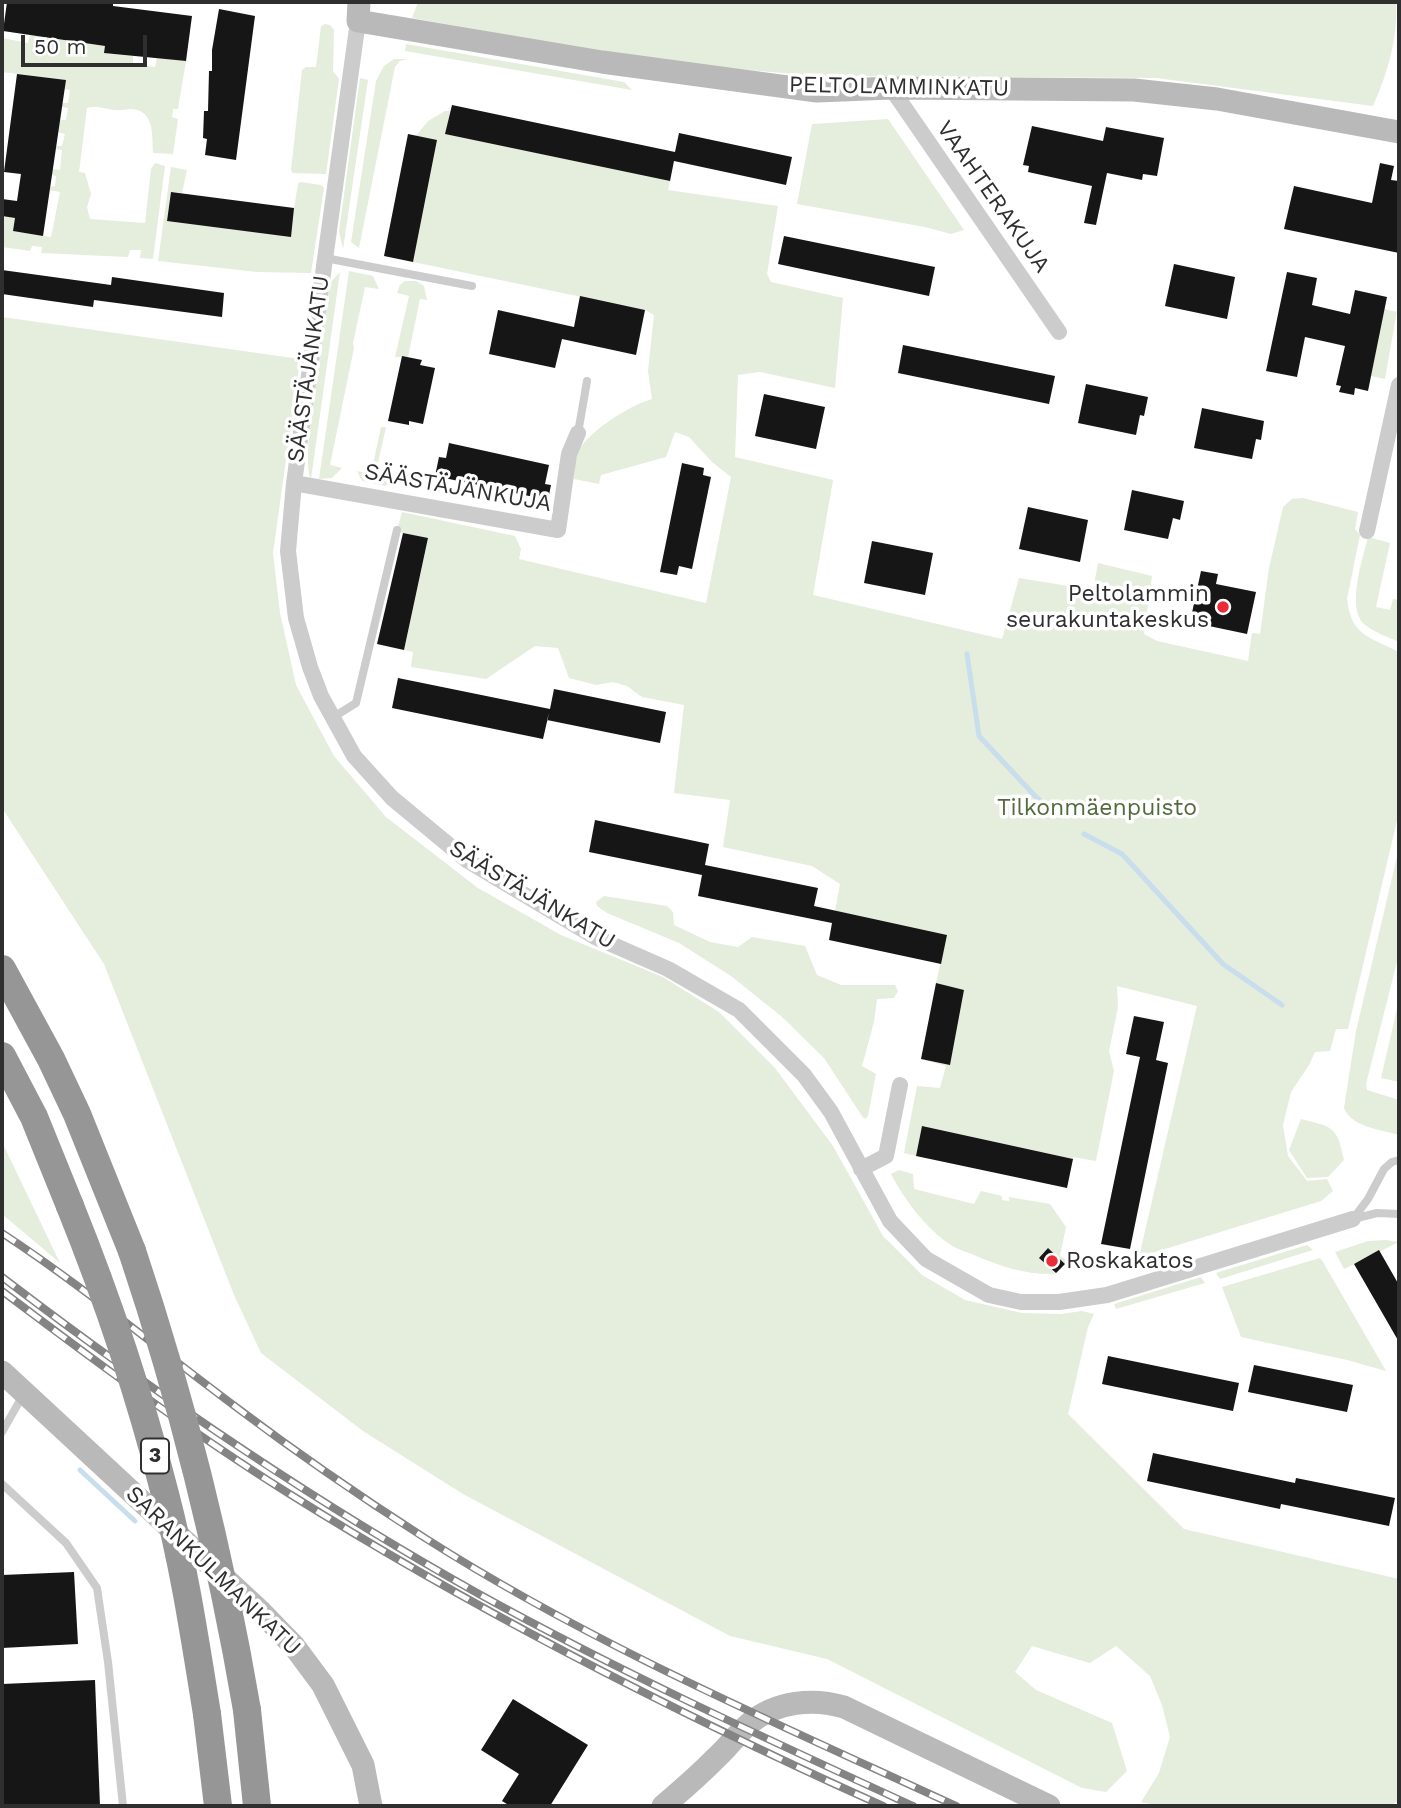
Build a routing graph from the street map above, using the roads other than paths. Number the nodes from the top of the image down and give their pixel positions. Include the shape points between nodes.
1 (359, 11) edge
2 (891, 88) junction
3 (1399, 132) edge
4 (325, 258) junction
5 (472, 286) dead end
6 (1059, 332) dead end
7 (587, 381) dead end
8 (1399, 385) edge
9 (578, 433) joint
10 (294, 484) junction
11 (397, 530) dead end
12 (1367, 531) dead end
13 (356, 703) junction
14 (366, 706) dead end
15 (332, 718) junction
16 (2, 954) edge
17 (2, 969) edge
18 (28, 1017) junction
19 (2, 1056) edge
20 (900, 1085) dead end
21 (1399, 1160) edge
22 (860, 1169) junction
23 (1399, 1214) edge
24 (1353, 1219) junction
25 (11, 1383) edge
26 (2, 1432) edge
27 (2, 1484) edge
28 (123, 1806) edge
29 (218, 1806) edge
30 (257, 1806) edge
31 (371, 1806) edge
32 (663, 1806) edge
33 (1048, 1806) edge

1 - 2 street, PELTOLAMMINKATU via 602,62 817,91
1 - 4 street, SÄÄSTÄJÄNKATU
2 - 3 street, PELTOLAMMINKATU via 1165,92
2 - 6 street, VAAHTERAKUJA
4 - 5 lane
4 - 10 street, SÄÄSTÄJÄNKATU
7 - 9 lane
8 - 12 street
9 - 10 street, SÄÄSTÄJÄNKUJA via 569,454 558,530
10 - 15 street, SÄÄSTÄJÄNKATU via 288,551 292,599 310,667
11 - 13 lane
13 - 14 lane
13 - 15 lane
15 - 22 street, SÄÄSTÄJÄNKATU via 354,756 378,784 468,861 595,937 668,968 738,1010 804,1075 831,1112
16 - 18 highway, 3
17 - 18 highway
18 - 30 highway, 3, bridge via 77,1114 158,1328 194,1455 230,1611
19 - 29 highway, 3, bridge via 34,1118 103,1287 166,1496 207,1714
20 - 22 street via 886,1156
21 - 24 lane via 1384,1169
22 - 24 street, SÄÄSTÄJÄNKATU via 890,1220 926,1259 989,1295 1021,1302 1107,1295
23 - 24 lane
25 - 26 lane
25 - 31 street, SARANKULMANKATU via 293,1646 323,1685 363,1765
27 - 28 lane via 66,1543 97,1588
32 - 33 street via 750,1723 766,1712 812,1702 844,1707

